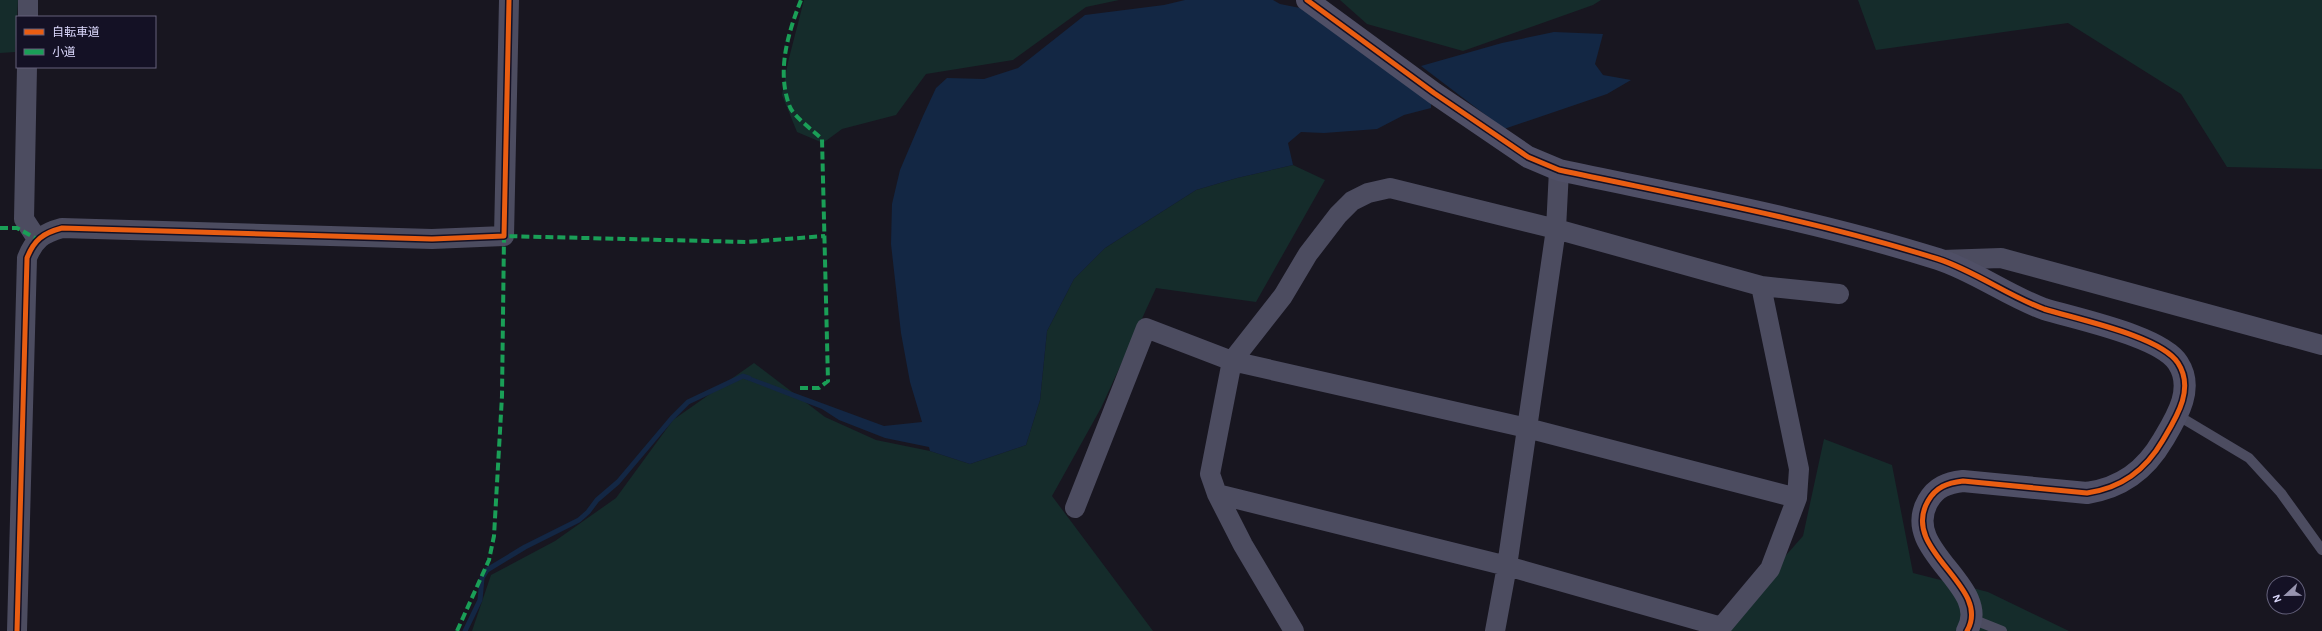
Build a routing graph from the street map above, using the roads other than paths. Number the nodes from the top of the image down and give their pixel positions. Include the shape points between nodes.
1 (28, 0) edge
2 (510, 0) edge
3 (1307, 0) edge
4 (28, 16) edge
5 (27, 68) edge
6 (1559, 170) junction
7 (1556, 229) junction
8 (37, 239) junction
9 (1940, 260) junction
10 (1761, 286) junction
11 (1839, 294) dead end
12 (2322, 346) edge
13 (1232, 361) junction
14 (2177, 415) junction
15 (1527, 428) junction
16 (1217, 494) junction
17 (1797, 498) junction
18 (1075, 508) dead end
19 (2322, 550) edge
20 (1507, 566) junction
21 (1970, 625) edge
22 (1720, 629) edge
23 (17, 631) edge
24 (1294, 631) edge
25 (1495, 631) edge
26 (2002, 631) edge

1 - 4 street
2 - 8 street via 504,236 432,239 62,228
3 - 6 street via 1434,93 1528,157
5 - 8 street via 24,219
6 - 7 street
6 - 9 street via 1815,225
7 - 10 street
7 - 13 street via 1390,188 1368,193 1352,201 1338,215 1308,254 1282,296
7 - 15 street
8 - 23 street via 26,258
9 - 12 street via 2001,258
9 - 14 street via 2042,308 2140,338 2168,352 2178,362 2184,386 2184,398
10 - 11 street
10 - 17 street via 1799,469
13 - 15 street
13 - 16 street via 1210,474
13 - 18 street via 1146,328
14 - 19 lane via 2250,458 2281,493
14 - 21 street via 2159,447 2144,466 2131,478 2103,491 2073,493 1963,481 1951,482 1932,494 1925,505 1923,530 1938,558 1966,594
15 - 17 street
15 - 20 street
16 - 20 street
16 - 24 street via 1243,545
17 - 22 street via 1770,568
20 - 22 street
20 - 25 street
21 - 26 lane

